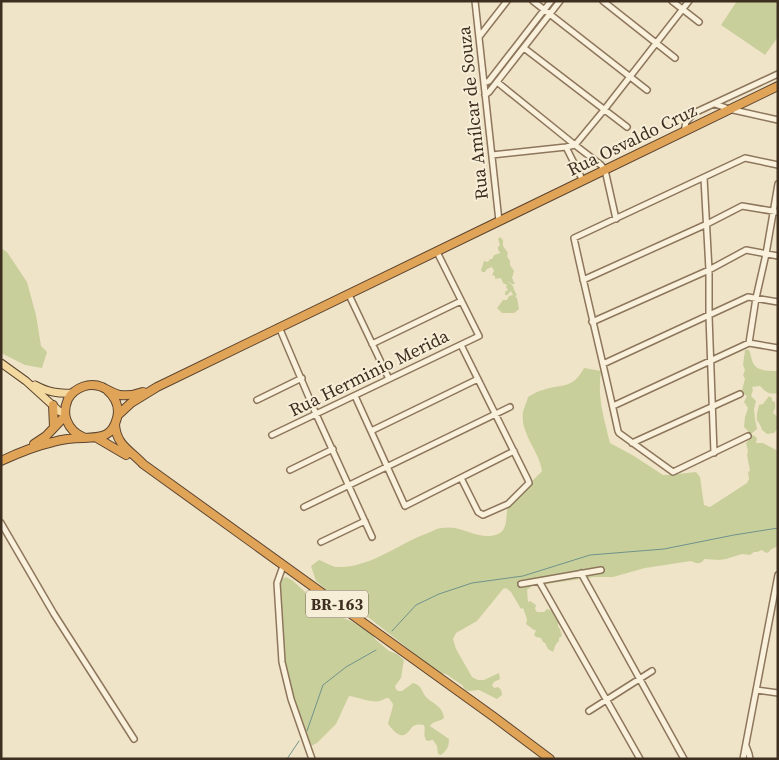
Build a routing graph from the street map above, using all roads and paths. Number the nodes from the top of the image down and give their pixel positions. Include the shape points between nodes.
1 (475, 1) edge
2 (508, 1) edge
3 (533, 1) edge
4 (551, 1) edge
5 (560, 1) edge
6 (603, 1) edge
7 (672, 1) edge
8 (689, 1) edge
9 (683, 9) junction
10 (544, 10) junction
11 (550, 14) junction
12 (699, 22) dead end
13 (479, 37) junction
14 (656, 43) junction
15 (524, 48) junction
16 (675, 58) dead end
17 (778, 74) edge
18 (630, 76) junction
19 (497, 82) junction
20 (484, 83) junction
21 (778, 86) edge
22 (647, 90) dead end
23 (485, 95) junction
24 (715, 104) junction
25 (729, 109) junction
26 (604, 110) junction
27 (778, 120) edge
28 (627, 127) dead end
29 (684, 132) junction
30 (575, 145) junction
31 (566, 147) junction
32 (492, 155) junction
33 (778, 165) edge
34 (605, 170) junction
35 (704, 178) junction
36 (583, 181) junction
37 (778, 184) edge
38 (775, 211) edge
39 (616, 219) junction
40 (499, 221) junction
41 (707, 224) junction
42 (437, 252) junction
43 (766, 254) junction
44 (778, 256) edge
45 (709, 270) junction
46 (583, 280) junction
47 (349, 294) junction
48 (756, 298) junction
49 (461, 300) junction
50 (778, 302) edge
51 (709, 316) junction
52 (592, 322) junction
53 (279, 327) junction
54 (749, 343) junction
55 (372, 344) junction
56 (461, 345) junction
57 (778, 348) edge
58 (710, 362) junction
59 (1, 363) edge
60 (603, 364) junction
61 (302, 378) junction
62 (478, 379) junction
63 (389, 380) junction
64 (26, 381) junction
65 (157, 387) junction
66 (107, 390) junction
67 (72, 393) junction
68 (740, 394) dead end
69 (355, 396) junction
70 (257, 400) dead end
71 (53, 405) junction
72 (612, 406) junction
73 (712, 406) junction
74 (510, 407) dead end
75 (316, 414) junction
76 (496, 414) junction
77 (65, 415) junction
78 (118, 415) junction
79 (115, 424) junction
80 (54, 427) junction
81 (371, 431) junction
82 (272, 435) dead end
83 (748, 436) dead end
84 (85, 438) junction
85 (96, 438) junction
86 (632, 443) junction
87 (29, 448) junction
88 (332, 449) junction
89 (514, 451) junction
90 (714, 453) junction
91 (1, 461) edge
92 (143, 464) junction
93 (387, 467) junction
94 (290, 470) dead end
95 (461, 478) junction
96 (349, 485) junction
97 (304, 507) dead end
98 (365, 521) junction
99 (1, 523) edge
100 (372, 537) dead end
101 (321, 542) dead end
102 (283, 566) junction
103 (601, 570) dead end
104 (580, 574) junction
105 (778, 575) edge
106 (539, 581) junction
107 (521, 584) dead end
108 (652, 671) dead end
109 (640, 679) junction
110 (756, 690) junction
111 (778, 693) edge
112 (607, 700) junction
113 (589, 712) dead end
114 (134, 739) dead end
115 (746, 746) junction
116 (312, 759) edge
117 (550, 759) edge
118 (640, 759) edge
119 (684, 759) edge
120 (743, 759) edge
121 (750, 759) edge

1 - 13 street, Rua Amílcar de Souza
2 - 13 street
3 - 10 street
4 - 10 street
5 - 11 street
6 - 14 street
7 - 9 street
8 - 9 street
9 - 12 street
9 - 14 street
10 - 11 street
10 - 20 street
11 - 15 street
11 - 18 street
13 - 20 street, Rua Amílcar de Souza
14 - 16 street
14 - 18 street
15 - 19 street
15 - 26 street
17 - 24 street
18 - 22 street
18 - 26 street
19 - 23 street
19 - 30 street
20 - 23 street, Rua Amílcar de Souza
21 - 25 highway, Rua Osvaldo Cruz
23 - 32 street, Rua Amílcar de Souza
24 - 25 street
24 - 29 street via 694,113 686,122
25 - 27 street
25 - 29 highway, Rua Osvaldo Cruz
26 - 28 street
26 - 30 street
29 - 34 highway, Rua Osvaldo Cruz
30 - 31 street
30 - 34 street
31 - 32 street
31 - 36 street
32 - 40 street, Rua Amílcar de Souza
33 - 35 street via 745,158
34 - 36 highway, Rua Osvaldo Cruz
34 - 39 street
35 - 39 street
35 - 41 street
36 - 40 highway, Rua Osvaldo Cruz
37 - 38 street
38 - 41 street via 742,206
38 - 43 street
39 - 46 street via 574,238
40 - 42 highway, Rua Osvaldo Cruz
41 - 45 street
41 - 46 street
42 - 47 highway, Rua Osvaldo Cruz
42 - 49 street
43 - 44 street
43 - 45 street via 746,250
43 - 48 street
45 - 51 street
45 - 52 street
46 - 52 street
47 - 53 highway, Rua Osvaldo Cruz
47 - 55 street
48 - 50 street
48 - 51 street via 748,297
48 - 54 street
49 - 55 street
49 - 56 street, Rua Herminio Merida via 479,336
51 - 58 street
51 - 60 street
52 - 60 street
53 - 61 street
53 - 65 highway, Rua Osvaldo Cruz
54 - 57 street
54 - 58 street
55 - 63 street
56 - 62 street
56 - 63 street, Rua Herminio Merida
58 - 72 street
58 - 73 street
59 - 64 main road
60 - 72 street
61 - 70 street
61 - 75 street
62 - 76 street
62 - 81 street
63 - 69 street, Rua Herminio Merida
64 - 67 main road via 57,394
64 - 71 main road
65 - 66 highway via 130,395
65 - 78 highway
66 - 67 highway via 86,385
66 - 78 highway via 116,401
67 - 77 highway, BR-163
68 - 73 street
69 - 75 street, Rua Herminio Merida
69 - 81 street
71 - 77 main road
71 - 80 highway
72 - 86 street via 618,431
73 - 86 street
73 - 90 street
74 - 76 street
75 - 82 street, Rua Herminio Merida
75 - 88 street
76 - 89 street
76 - 93 street
77 - 80 highway, BR-163
77 - 84 highway via 72,430
78 - 79 highway
79 - 85 highway via 106,434
79 - 92 highway, BR-163 via 120,442
80 - 87 highway, BR-163
81 - 93 street
83 - 90 street
84 - 85 highway, BR-163
84 - 87 highway, BR-163
85 - 92 highway, BR-163
86 - 90 street via 672,472
87 - 91 highway, BR-163
88 - 94 street
88 - 96 street
89 - 95 street
89 - 95 street via 528,480 508,504 483,515 478,512
92 - 102 highway, BR-163
93 - 95 street via 405,506
93 - 96 street
96 - 97 street
96 - 98 street
98 - 100 street
98 - 101 street
99 - 114 street via 54,614
102 - 116 street via 277,583 282,662
102 - 117 highway, BR-163
103 - 104 street
104 - 106 street
104 - 109 street
105 - 110 street
106 - 107 street
106 - 112 street
108 - 109 street
109 - 112 street
109 - 119 street
110 - 111 street
110 - 115 street
112 - 113 street
112 - 118 street
115 - 120 street
115 - 121 street

